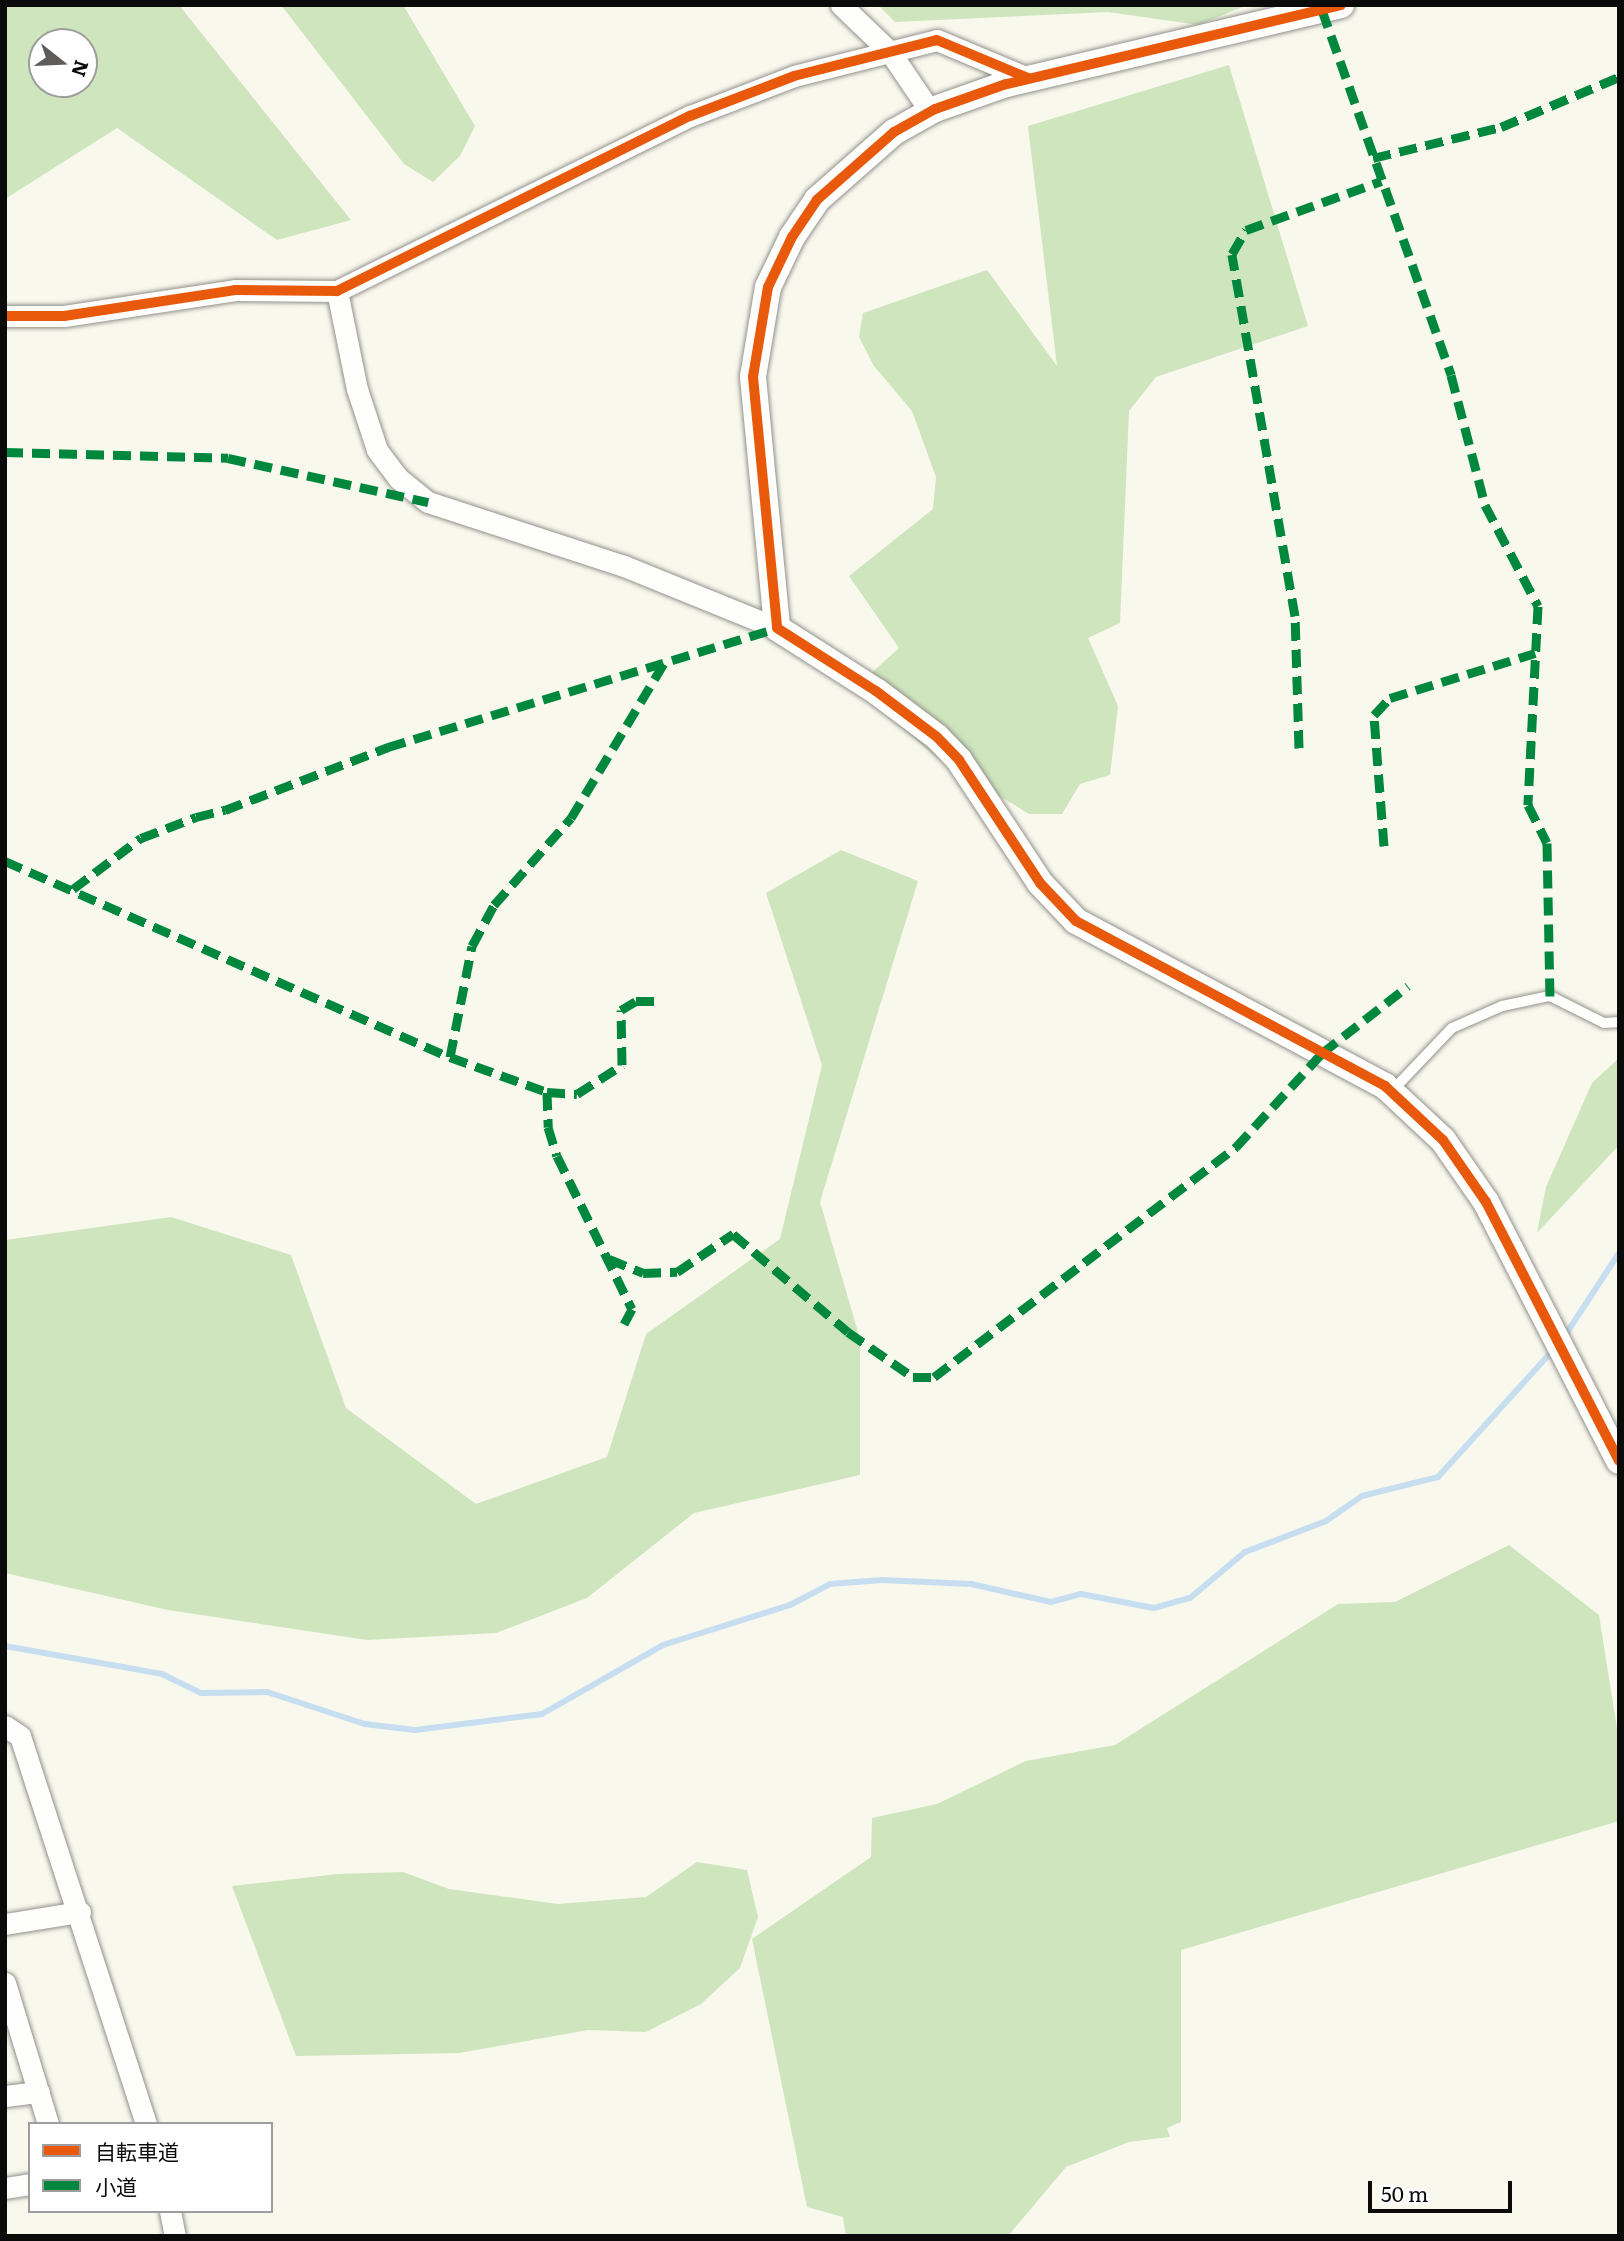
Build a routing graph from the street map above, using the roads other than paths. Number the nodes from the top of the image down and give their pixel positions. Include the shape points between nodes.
1 (841, 5) edge
2 (1341, 5) edge
3 (890, 52) junction
4 (1028, 78) junction
5 (930, 111) junction
6 (337, 291) junction
7 (5, 316) edge
8 (777, 628) junction
9 (1619, 1022) edge
10 (1391, 1091) junction
11 (1619, 1461) edge
12 (5, 1726) edge
13 (80, 1912) junction
14 (5, 1924) edge
15 (5, 1983) edge
16 (9, 2009) edge
17 (39, 2092) junction
18 (5, 2096) edge
19 (47, 2122) edge
20 (145, 2122) edge
21 (28, 2184) edge
22 (5, 2188) edge
23 (170, 2213) edge
24 (175, 2236) edge

1 - 3 street
2 - 4 street
3 - 4 street via 937,40
3 - 5 street
3 - 6 street via 794,76 690,116
4 - 5 street
5 - 8 street via 894,132 817,200 792,237 768,288 753,377
6 - 7 street via 235,290 64,316
6 - 8 street via 357,390 377,450 398,478 428,502 624,566
8 - 10 street via 876,691 937,737 959,760 1040,883 1076,920
9 - 10 lane via 1604,1023 1550,996 1502,1006 1452,1028
10 - 11 street via 1443,1140 1486,1202
12 - 13 street via 20,1736
13 - 14 street
13 - 20 street
15 - 16 street
16 - 17 street
17 - 18 street
17 - 19 street
21 - 22 street
23 - 24 street

